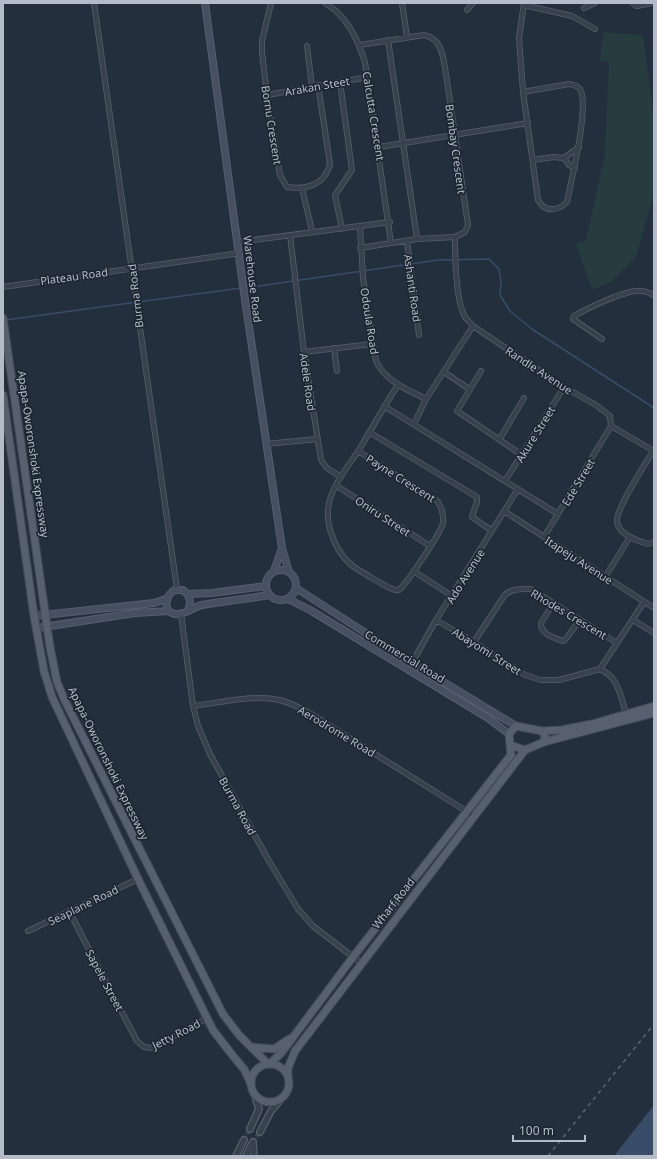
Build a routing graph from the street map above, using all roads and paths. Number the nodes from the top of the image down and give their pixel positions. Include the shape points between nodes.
1 (94, 3) edge
2 (200, 3) edge
3 (205, 3) edge
4 (271, 3) edge
5 (325, 3) edge
6 (402, 3) edge
7 (472, 3) edge
8 (595, 3) edge
9 (633, 3) edge
10 (652, 3) edge
11 (524, 4) edge
12 (584, 8) dead end
13 (467, 10) dead end
14 (205, 12) junction
15 (595, 29) dead end
16 (407, 37) junction
17 (388, 40) junction
18 (360, 45) junction
19 (307, 46) dead end
20 (368, 77) junction
21 (340, 82) junction
22 (318, 85) junction
23 (312, 87) junction
24 (523, 92) junction
25 (267, 95) junction
26 (528, 123) junction
27 (454, 134) junction
28 (403, 143) junction
29 (378, 147) junction
30 (579, 147) junction
31 (564, 158) junction
32 (533, 160) junction
33 (574, 168) junction
34 (302, 188) junction
35 (390, 222) junction
36 (360, 226) junction
37 (342, 228) junction
38 (312, 231) junction
39 (290, 235) junction
40 (454, 237) junction
41 (417, 239) junction
42 (407, 240) junction
43 (238, 242) junction
44 (392, 243) junction
45 (360, 248) junction
46 (240, 253) junction
47 (132, 268) junction
48 (3, 287) edge
49 (654, 295) edge
50 (3, 321) edge
51 (473, 326) junction
52 (419, 335) dead end
53 (602, 340) dead end
54 (372, 344) junction
55 (334, 348) junction
56 (304, 352) junction
57 (337, 371) dead end
58 (480, 371) dead end
59 (444, 372) junction
60 (398, 385) junction
61 (564, 387) junction
62 (470, 389) junction
63 (3, 395) edge
64 (524, 398) dead end
65 (426, 400) junction
66 (384, 406) junction
67 (414, 424) junction
68 (611, 426) junction
69 (369, 432) junction
70 (317, 439) junction
71 (499, 440) junction
72 (266, 444) junction
73 (358, 451) junction
74 (654, 451) edge
75 (522, 455) junction
76 (341, 476) junction
77 (505, 481) junction
78 (337, 486) junction
79 (518, 489) junction
80 (504, 511) junction
81 (558, 514) junction
82 (492, 531) junction
83 (544, 537) junction
84 (630, 537) junction
85 (654, 542) edge
86 (430, 546) junction
87 (282, 548) junction
88 (274, 571) junction
89 (289, 572) junction
90 (415, 572) junction
91 (605, 577) junction
92 (266, 586) junction
93 (296, 588) junction
94 (177, 590) junction
95 (188, 594) junction
96 (269, 595) junction
97 (452, 596) junction
98 (166, 599) junction
99 (288, 599) junction
100 (644, 602) junction
101 (553, 604) junction
102 (654, 608) edge
103 (188, 610) junction
104 (169, 611) junction
105 (46, 614) junction
106 (181, 614) junction
107 (34, 616) junction
108 (436, 620) junction
109 (633, 620) junction
110 (579, 621) junction
111 (47, 627) junction
112 (37, 628) junction
113 (654, 633) edge
114 (474, 642) junction
115 (617, 643) junction
116 (412, 663) junction
117 (600, 669) junction
118 (193, 706) junction
119 (654, 706) edge
120 (626, 713) junction
121 (654, 713) edge
122 (516, 726) junction
123 (542, 731) junction
124 (509, 734) junction
125 (544, 742) junction
126 (510, 745) junction
127 (525, 750) junction
128 (467, 812) junction
129 (474, 816) junction
130 (138, 878) junction
131 (69, 912) junction
132 (28, 931) dead end
133 (353, 957) junction
134 (361, 963) junction
135 (207, 1018) junction
136 (293, 1037) junction
137 (144, 1047) joint
138 (250, 1048) junction
139 (269, 1064) junction
140 (288, 1075) junction
141 (252, 1084) junction
142 (254, 1093) junction
143 (281, 1099) junction
144 (250, 1129) tunnel mouth
145 (260, 1132) tunnel mouth
146 (244, 1140) tunnel mouth
147 (236, 1156) edge
148 (246, 1156) edge
149 (254, 1156) edge

1 - 47 street, Burma Road
2 - 14 main road, Warehouse Road
3 - 14 main road, Warehouse Road
4 - 25 street, Bornu Crescent via 262,42
5 - 18 street, Calcutta Crescent via 350,26
6 - 16 street
7 - 13 street
8 - 12 street
9 - 10 street via 637,6
11 - 15 street via 572,16
11 - 24 street via 519,38
14 - 43 main road, Warehouse Road
16 - 17 street, Bombay Crescent
16 - 27 street, Bombay Crescent via 432,36 438,42
17 - 18 street, Bombay Crescent
17 - 28 street
18 - 20 street, Calcutta Crescent
19 - 23 street
20 - 21 street, Arakan Steet
20 - 29 street, Calcutta Crescent
21 - 22 street, Arakan Steet
21 - 37 street via 352,170 334,196
22 - 23 street, Arakan Steet
22 - 34 street via 329,171 320,182
23 - 25 street, Arakan Steet
24 - 26 street
24 - 30 street via 569,84 579,88 582,95
25 - 34 street, Bornu Crescent via 280,175 287,187
26 - 27 street
26 - 32 street
27 - 28 street
27 - 40 street, Bombay Crescent via 468,225 466,232
28 - 29 street
28 - 41 street
29 - 35 street, Calcutta Crescent
30 - 31 street
30 - 33 street
31 - 32 street
31 - 33 street
32 - 33 street via 538,200 541,206 547,209 556,209 567,202
34 - 38 street
35 - 36 street
35 - 44 street, Calcutta Crescent
36 - 37 street
36 - 45 street, Odoula Road
37 - 38 street
38 - 39 street
39 - 43 street
39 - 56 street, Adele Road
40 - 41 street
40 - 51 street, Randle Avenue via 462,308 465,318
41 - 42 street
42 - 44 street
42 - 52 street, Ashanti Road
43 - 46 main road, Warehouse Road
44 - 45 street
45 - 54 street, Odoula Road
46 - 47 street, Plateau Road
46 - 72 main road, Warehouse Road
47 - 48 street, Plateau Road
47 - 94 street, Burma Road
49 - 53 street via 642,291 633,292 574,316 573,319
50 - 105 main road, Apapa-Oworonshoki Expressway
51 - 59 street
51 - 61 street, Randle Avenue
54 - 55 street
54 - 60 street, Odoula Road via 379,367
55 - 56 street
55 - 57 street
56 - 70 street, Adele Road
58 - 62 street
59 - 62 street
59 - 65 street
60 - 65 street, Odoula Road
60 - 66 street
61 - 68 street, Randle Avenue via 610,416
61 - 75 street, Akure Street
62 - 71 street via 457,411
63 - 107 main road, Apapa-Oworonshoki Expressway
64 - 71 street
65 - 67 street
66 - 67 street
66 - 69 street
67 - 77 street
68 - 74 street
68 - 81 street, Ede Street
69 - 73 street
69 - 82 street via 477,498 472,517
70 - 72 street
70 - 76 street, Adele Road via 321,460
71 - 75 street
72 - 87 main road, Warehouse Road
73 - 76 street
73 - 86 street, Payne Crescent via 439,502 443,524
74 - 84 street via 619,512 617,522 622,531
75 - 77 street, Akure Street
76 - 78 street
77 - 79 street
78 - 86 street, Oniru Street
78 - 90 street, Payne Crescent via 328,509 334,540 342,556 354,568 396,591 402,588
79 - 80 street, Ado Avenue
79 - 81 street
80 - 82 street, Ado Avenue
80 - 83 street, Itapeju Avenue
81 - 83 street, Ede Street
82 - 97 street, Ado Avenue
83 - 91 street, Itapeju Avenue
84 - 85 street via 648,544
84 - 91 street
86 - 90 street, Payne Crescent
87 - 88 main road, Warehouse Road
87 - 89 main road, Warehouse Road
88 - 89 main road
88 - 92 main road via 269,576
89 - 93 main road via 295,578
90 - 97 street
91 - 100 street, Itapeju Avenue
92 - 95 main road
92 - 96 main road
93 - 99 main road
93 - 116 main road, Commercial Road
94 - 95 main road via 183,590
94 - 98 main road via 171,592
95 - 103 main road
96 - 99 main road via 278,600
96 - 103 main road via 201,605
97 - 108 street, Ado Avenue
98 - 104 main road
98 - 105 main road via 154,603
99 - 124 main road, Commercial Road via 488,718
100 - 102 street, Itapeju Avenue
100 - 109 street
101 - 110 street, Rhodes Crescent
101 - 110 street via 541,623 542,630 552,637 565,640
101 - 114 street, Rhodes Crescent via 531,589 509,591
103 - 106 main road
104 - 106 main road
104 - 111 main road via 135,613
105 - 107 main road
105 - 111 main road, Apapa-Oworonshoki Expressway
106 - 118 street, Burma Road
107 - 112 main road, Apapa-Oworonshoki Expressway
108 - 114 street, Abayomi Street
108 - 116 street, Ado Avenue
109 - 113 street
109 - 115 street
110 - 115 street, Rhodes Crescent
111 - 112 main road
111 - 138 main road, Apapa-Oworonshoki Expressway via 57,682 65,701 223,1014
112 - 130 main road, Apapa-Oworonshoki Expressway via 44,671 52,697
114 - 117 street, Abayomi Street via 525,675 541,680 559,680
115 - 117 street
116 - 122 main road, Commercial Road
117 - 120 street via 610,674 616,683
118 - 128 street, Aerodrome Road via 260,698 278,699 292,704
118 - 133 street, Burma Road via 210,754 298,909 313,926
119 - 120 main road
120 - 123 main road via 592,724
121 - 125 main road
122 - 123 main road
122 - 124 main road
123 - 125 main road via 546,736
124 - 126 main road, Wharf Road
125 - 127 main road
126 - 127 main road
126 - 128 main road, Wharf Road via 508,760
127 - 129 main road, Wharf Road
128 - 129 street, Aerodrome Road
128 - 133 main road, Wharf Road
129 - 134 main road, Wharf Road
130 - 131 street, Seaplane Road
130 - 135 main road, Apapa-Oworonshoki Expressway
131 - 132 street, Seaplane Road
131 - 137 street, Sapele Street via 137,1041
133 - 134 street, Burma Road
133 - 136 main road, Wharf Road
134 - 140 main road, Wharf Road via 295,1051
135 - 137 street, Jetty Road via 152,1048
135 - 141 main road, Apapa-Oworonshoki Expressway
136 - 138 main road via 274,1049
136 - 139 main road, Wharf Road
138 - 139 main road, Apapa-Oworonshoki Expressway
139 - 140 main road via 284,1069
139 - 141 main road via 258,1069
140 - 143 main road via 288,1091
141 - 142 main road
142 - 143 main road via 258,1098 270,1102
142 - 144 street via 259,1108
143 - 145 street
146 - 147 street
148 - 149 street via 253,1142

